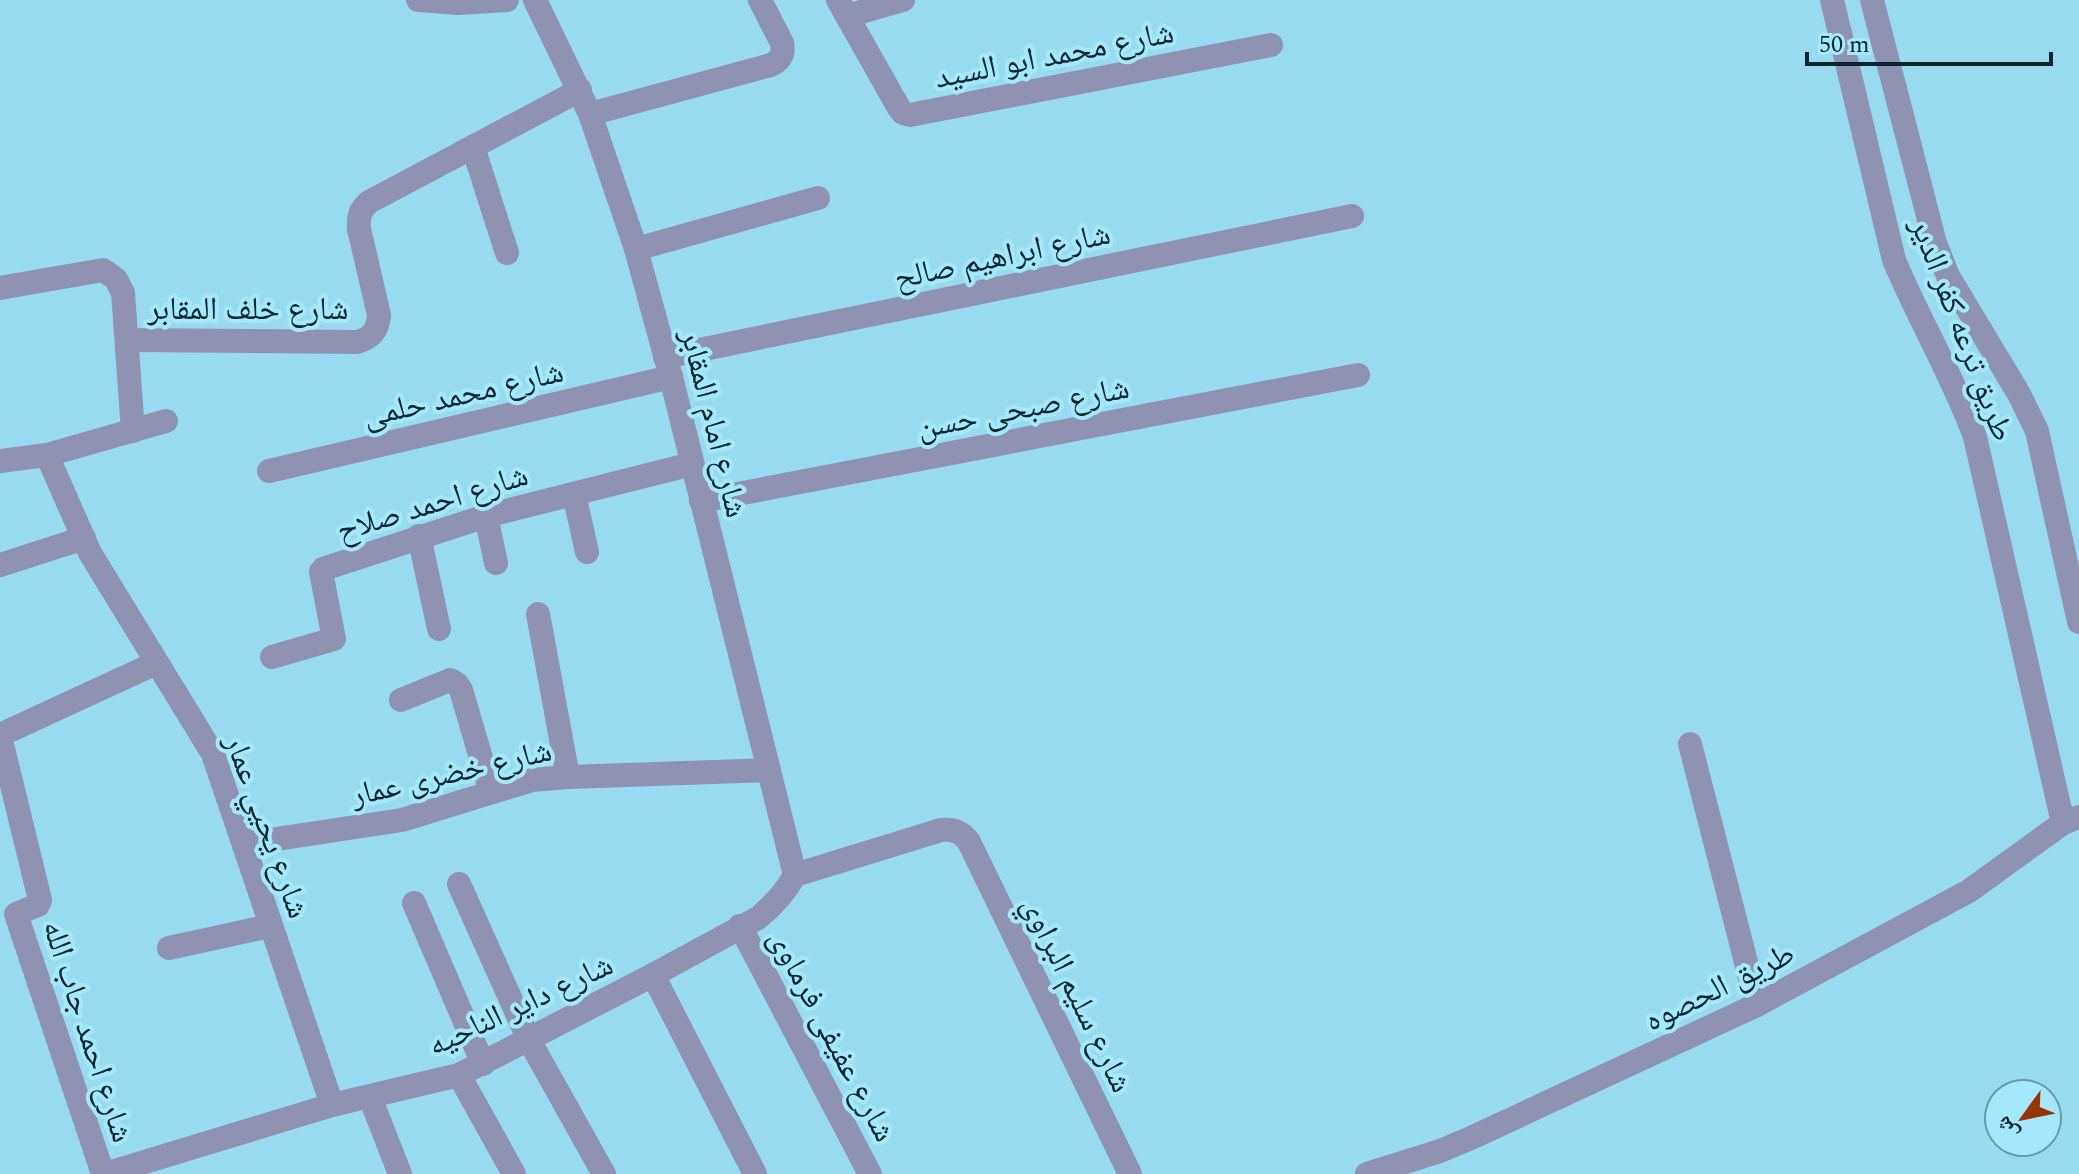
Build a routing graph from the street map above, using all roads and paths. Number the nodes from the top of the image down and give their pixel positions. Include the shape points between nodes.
1 (418, 0) edge
2 (507, 0) edge
3 (535, 0) edge
4 (760, 0) edge
5 (903, 0) edge
6 (1832, 0) edge
7 (1872, 0) edge
8 (842, 8) edge
9 (1271, 45) dead end
10 (580, 90) junction
11 (590, 114) junction
12 (473, 147) junction
13 (818, 198) dead end
14 (1352, 216) dead end
15 (636, 249) junction
16 (507, 253) dead end
17 (0, 288) edge
18 (128, 340) junction
19 (668, 367) junction
20 (1358, 375) dead end
21 (166, 421) dead end
22 (133, 431) junction
23 (47, 455) junction
24 (0, 461) edge
25 (692, 464) junction
26 (269, 471) dead end
27 (574, 494) junction
28 (701, 501) junction
29 (486, 516) junction
30 (419, 536) junction
31 (84, 538) junction
32 (587, 552) dead end
33 (496, 563) dead end
34 (0, 565) edge
35 (538, 614) dead end
36 (2079, 622) edge
37 (439, 629) dead end
38 (272, 657) dead end
39 (156, 663) junction
40 (401, 700) dead end
41 (0, 735) edge
42 (1690, 744) dead end
43 (769, 770) junction
44 (568, 777) junction
45 (491, 792) junction
46 (2071, 820) edge
47 (244, 844) junction
48 (795, 875) junction
49 (459, 884) dead end
50 (414, 903) dead end
51 (270, 926) junction
52 (740, 926) junction
53 (169, 948) dead end
54 (653, 975) junction
55 (1757, 1005) junction
56 (529, 1040) junction
57 (483, 1064) junction
58 (459, 1075) junction
59 (370, 1097) junction
60 (332, 1105) junction
61 (104, 1174) edge
62 (400, 1174) edge
63 (514, 1174) edge
64 (604, 1174) edge
65 (755, 1174) edge
66 (870, 1174) edge
67 (1130, 1174) edge
68 (1367, 1174) edge

1 - 2 street
3 - 10 street, شارع امام المقابر
4 - 11 street via 782,43 777,62
5 - 8 street
6 - 46 street, طريق ترعه كفر الدير via 1894,260 1975,437
7 - 36 street, طريق ترعه كفر الدير via 1935,243 1948,276 2037,431
8 - 9 street, شارع محمد ابو السيد via 899,108 910,115
10 - 11 street, شارع امام المقابر
10 - 12 street, شارع خلف المقابر
11 - 15 street, شارع امام المقابر
12 - 16 street
12 - 18 street, شارع خلف المقابر via 362,209 359,229 379,315 374,333 366,339
13 - 15 street
14 - 19 street, شارع ابراهيم صالح
15 - 19 street, شارع امام المقابر
17 - 18 street via 103,270 123,293
18 - 22 street
19 - 25 street, شارع امام المقابر
19 - 26 street, شارع محمد حلمى
20 - 28 street, شارع صبحى حسن
21 - 22 street
22 - 23 street
23 - 24 street
23 - 31 street, شارع يحيي عمار
25 - 27 street, شارع احمد صلاح
25 - 28 street, شارع امام المقابر
27 - 29 street, شارع احمد صلاح
27 - 32 street
28 - 43 street, شارع امام المقابر
29 - 30 street, شارع احمد صلاح
29 - 33 street
30 - 37 street
30 - 38 street, شارع احمد صلاح via 322,570 334,639
31 - 34 street
31 - 39 street, شارع يحيي عمار
35 - 44 street
39 - 41 street
39 - 47 street, شارع يحيي عمار via 208,744
40 - 45 street via 450,680 457,684
41 - 61 street, شارع احمد جاب الله via 40,900 16,914
42 - 55 street
43 - 44 street, شارع خضرى عمار
43 - 48 street, شارع امام المقابر
44 - 45 street, شارع خضرى عمار
45 - 47 street, شارع خضرى عمار via 402,820
46 - 55 street, طريق الحصوه via 1969,891
47 - 51 street, شارع يحيي عمار
48 - 52 street, شارع داير الناحيه via 773,906
48 - 67 street, شارع سليم البراوي via 941,830 958,831 969,842
49 - 56 street
50 - 57 street
51 - 53 street
51 - 60 street, شارع يحيي عمار
52 - 54 street, شارع داير الناحيه
52 - 66 street, شارع عفيفى فرماوى
54 - 56 street, شارع داير الناحيه
54 - 65 street
55 - 68 street, طريق الحصوه via 1471,1138
56 - 57 street, شارع داير الناحيه
56 - 64 street
57 - 58 street, شارع داير الناحيه
58 - 59 street, شارع داير الناحيه
58 - 63 street
59 - 60 street, شارع داير الناحيه
59 - 62 street
60 - 61 street, شارع داير الناحيه

